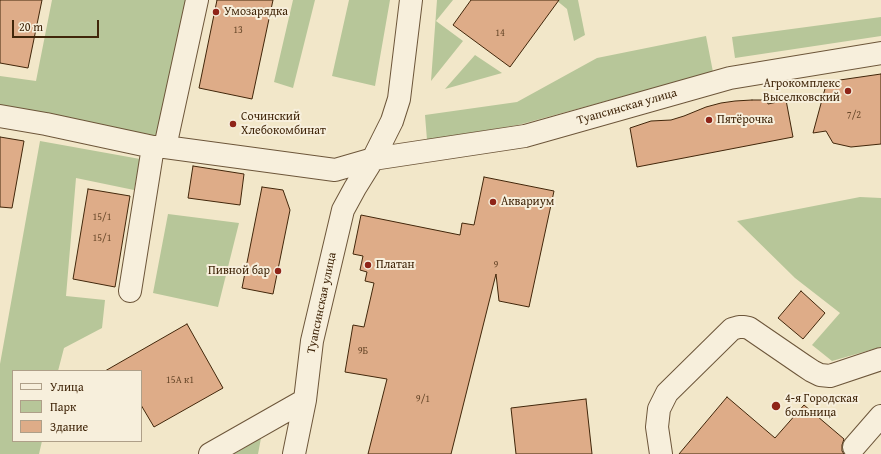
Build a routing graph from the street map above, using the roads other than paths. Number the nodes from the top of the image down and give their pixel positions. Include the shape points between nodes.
1 (197, 0) edge
2 (411, 0) edge
3 (881, 54) edge
4 (0, 116) edge
5 (159, 147) junction
6 (373, 159) junction
7 (130, 291) dead end
8 (881, 359) edge
9 (304, 400) junction
10 (881, 416) edge
11 (854, 447) dead end
12 (210, 454) edge
13 (294, 454) edge
14 (661, 454) edge

1 - 5 street
2 - 6 street, Туапсинская улица via 399,99 392,121
3 - 6 street, Туапсинская улица via 730,78 525,136
4 - 5 street
5 - 6 street via 335,170
5 - 7 street
6 - 9 street, Туапсинская улица via 343,210 312,341
8 - 14 street via 830,376 820,375 749,328 732,329 667,394 658,409 657,427
9 - 12 street
9 - 13 street, Туапсинская улица
10 - 11 street

